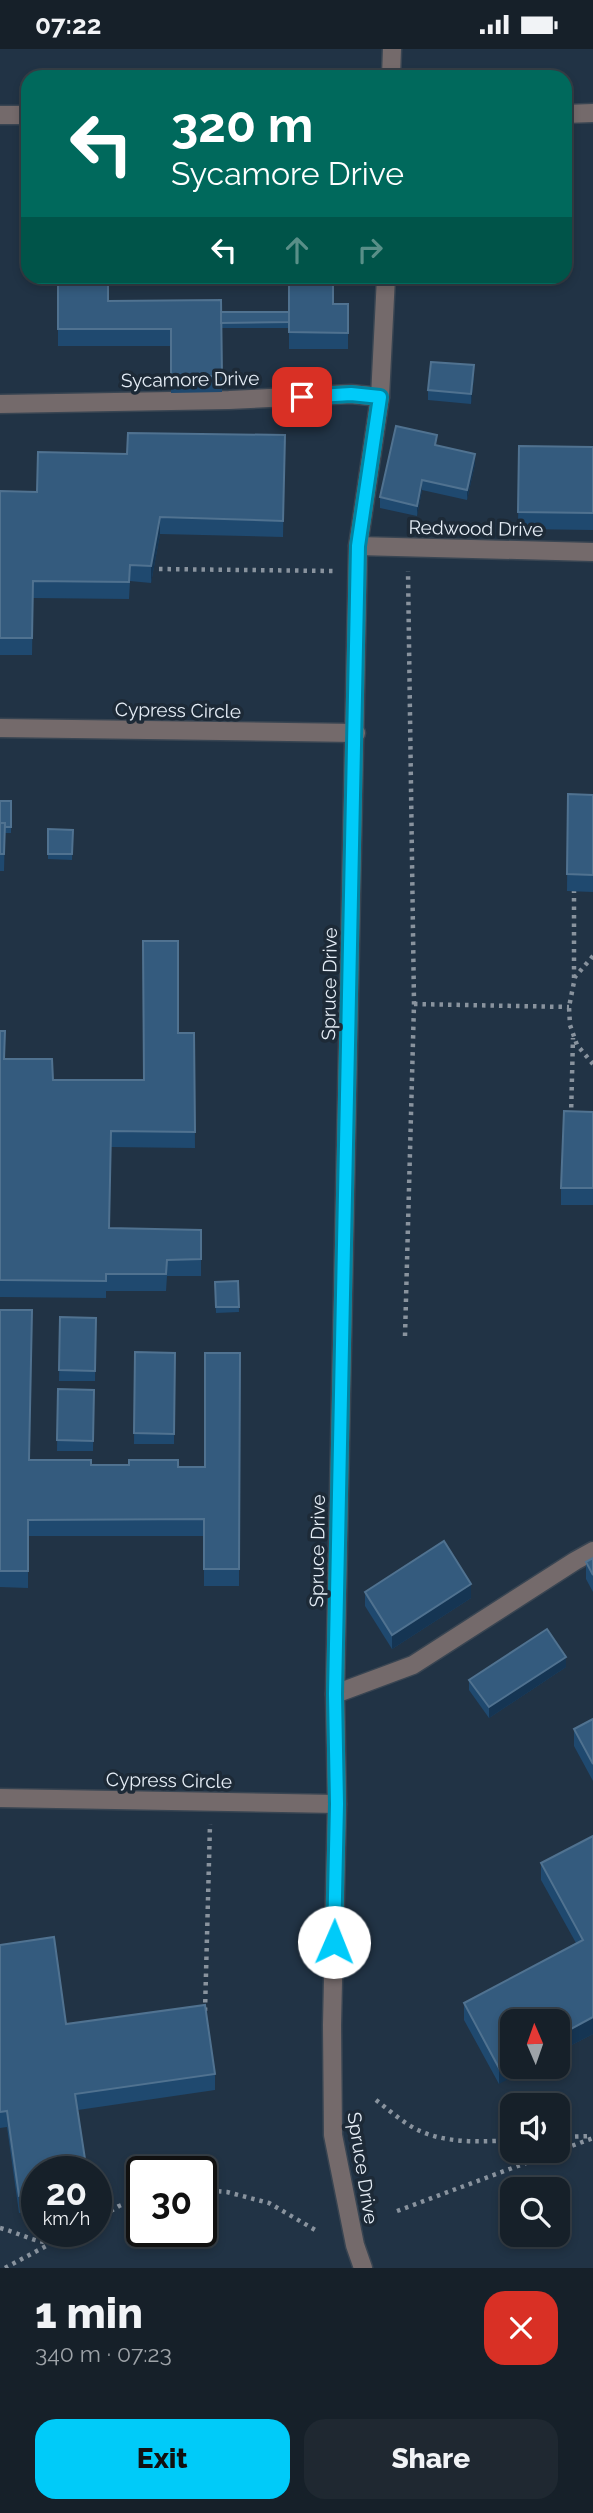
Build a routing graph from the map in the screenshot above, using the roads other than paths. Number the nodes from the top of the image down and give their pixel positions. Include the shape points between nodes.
1 (392, 49) edge
2 (391, 70) edge
3 (593, 113) edge
4 (572, 114) edge
5 (0, 115) edge
6 (21, 115) edge
7 (386, 284) edge
8 (380, 397) junction
9 (0, 404) edge
10 (358, 546) junction
11 (593, 552) edge
12 (0, 728) edge
13 (356, 733) junction
14 (593, 1551) edge
15 (335, 1694) junction
16 (0, 1798) edge
17 (337, 1804) junction
18 (363, 2268) edge

1 - 2 street
3 - 4 street
5 - 6 street
7 - 8 street, Spruce Drive
8 - 9 street, Sycamore Drive via 351,394
8 - 10 street, Spruce Drive
10 - 11 street, Redwood Drive
10 - 13 street, Spruce Drive
12 - 13 street, Cypress Circle
13 - 15 street, Spruce Drive
14 - 15 street via 413,1665
15 - 17 street, Spruce Drive
16 - 17 street, Cypress Circle
17 - 18 street, Spruce Drive via 333,2134

